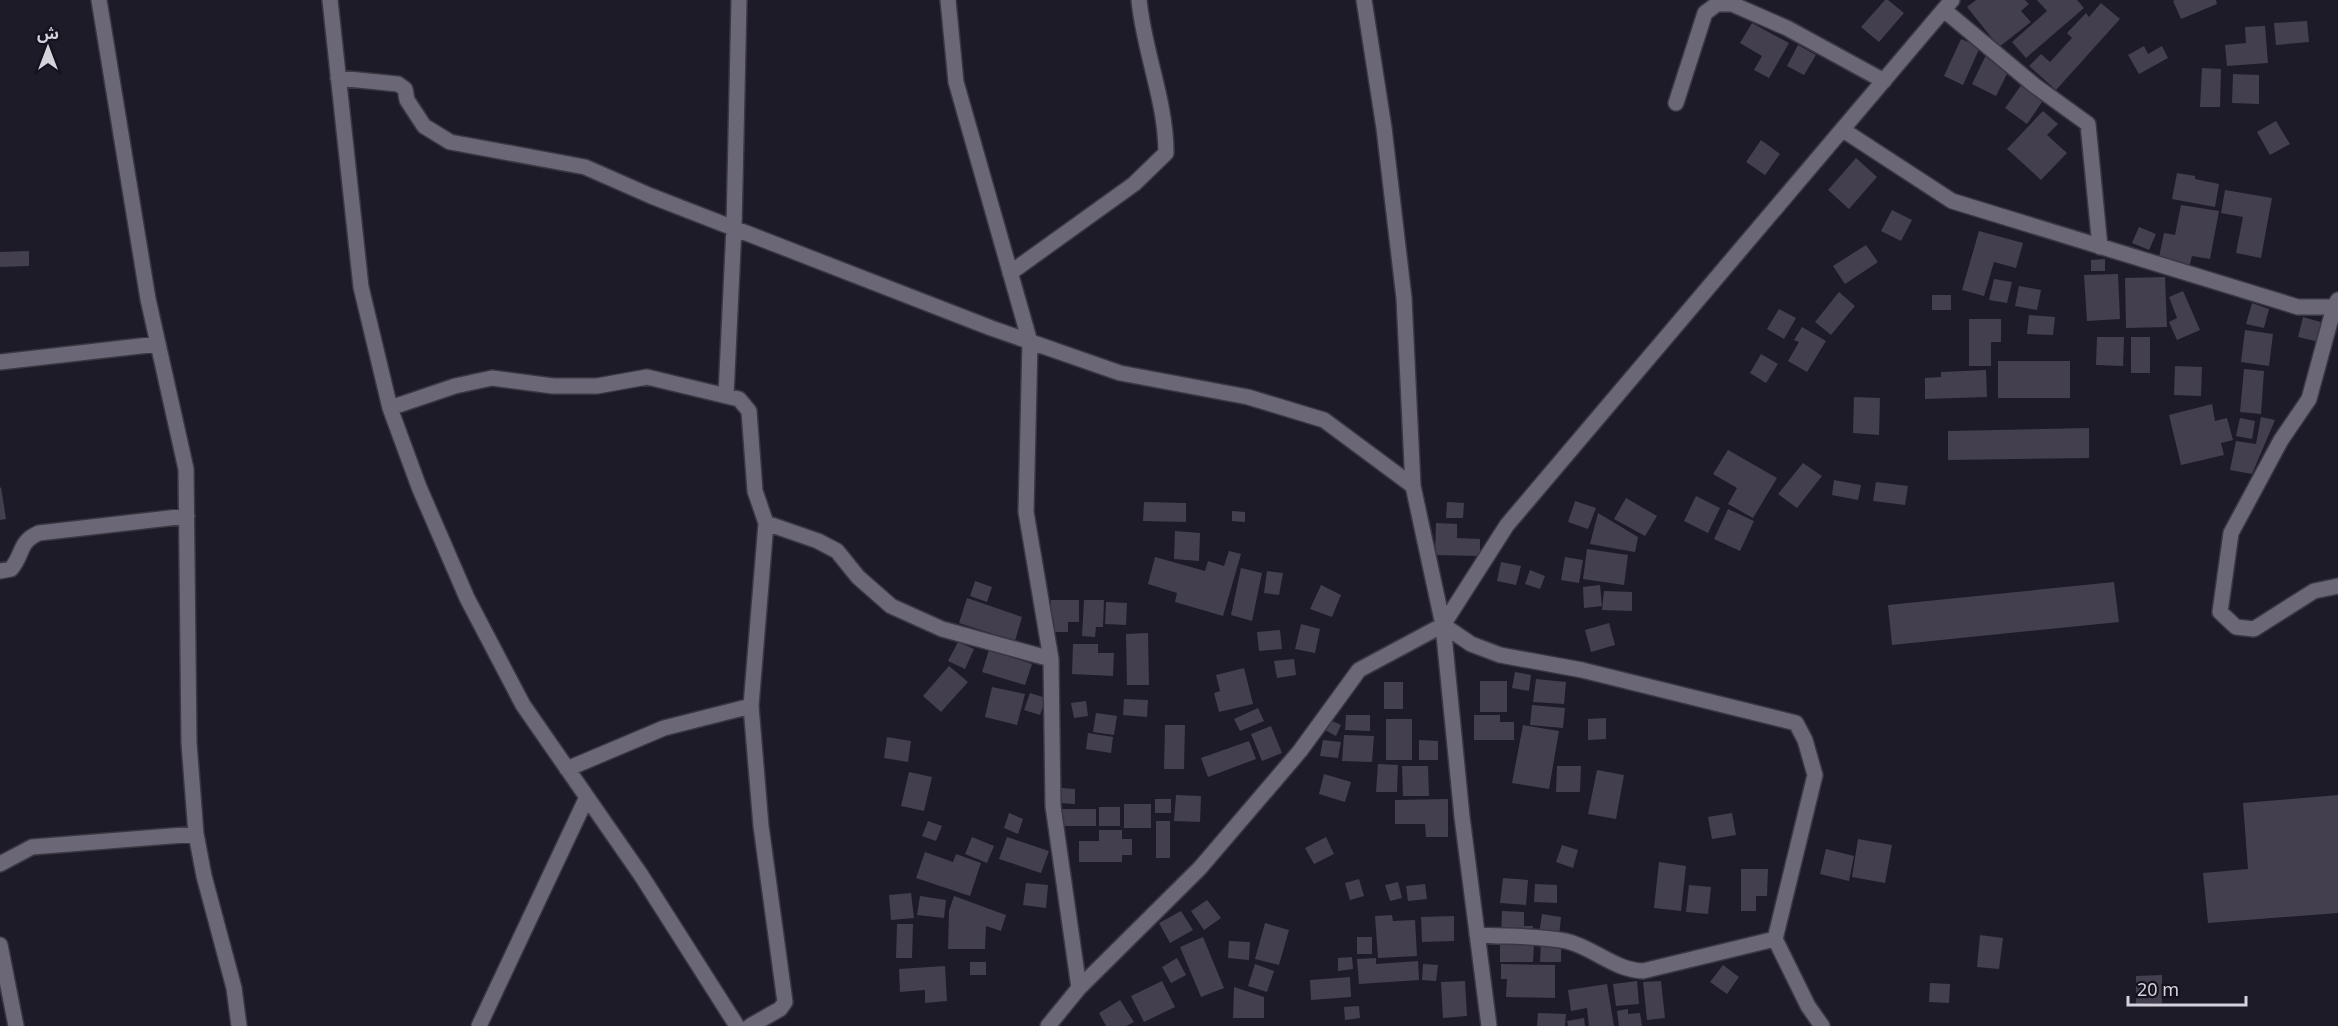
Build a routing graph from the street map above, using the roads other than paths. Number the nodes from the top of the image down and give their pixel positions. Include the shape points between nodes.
1 (99, 0) edge
2 (330, 0) edge
3 (739, 0) edge
4 (948, 0) edge
5 (1139, 0) edge
6 (1364, 0) edge
7 (1948, 5) edge
8 (338, 78) junction
9 (1884, 81) junction
10 (1677, 104) dead end
11 (1843, 130) junction
12 (734, 227) junction
13 (2100, 247) junction
14 (1010, 273) junction
15 (2336, 303) edge
16 (1030, 342) junction
17 (158, 344) junction
18 (0, 362) edge
19 (726, 395) junction
20 (390, 408) junction
21 (1413, 486) junction
22 (187, 516) junction
23 (766, 523) junction
24 (0, 571) edge
25 (2338, 586) edge
26 (1443, 625) junction
27 (1051, 658) junction
28 (751, 706) junction
29 (567, 769) junction
30 (587, 797) junction
31 (196, 834) junction
32 (0, 864) edge
33 (1477, 935) junction
34 (1775, 939) junction
35 (0, 945) edge
36 (1079, 988) junction
37 (16, 1026) edge
38 (239, 1026) edge
39 (479, 1026) edge
40 (737, 1026) edge
41 (750, 1026) edge
42 (1048, 1026) edge
43 (1489, 1026) edge
44 (1822, 1026) edge

1 - 17 street
2 - 8 street
3 - 12 street
4 - 14 street via 956,82
5 - 14 street via 1166,132 1166,153 1134,184
6 - 21 street via 1404,298
7 - 9 street
7 - 13 street via 2034,85 2088,124
8 - 12 street via 398,84 405,89 407,100 424,126 450,142 585,168
8 - 20 street via 361,287
9 - 10 street via 1787,28 1732,4 1717,4 1705,13
9 - 11 street
11 - 13 street via 1952,201
11 - 26 street via 1507,525
12 - 16 street
12 - 19 street
13 - 15 street via 2298,307
14 - 16 street
15 - 25 street via 2308,399 2231,532 2220,612 2236,627 2254,628 2314,591
16 - 21 street via 1120,373 1248,397 1324,420
16 - 27 street via 1026,512
17 - 18 street
17 - 22 street via 186,469
19 - 20 street via 647,377 597,386 553,386 492,378
19 - 23 street via 739,399 749,411 755,491
20 - 29 street via 467,598 523,705
21 - 26 street
22 - 24 street via 39,532 28,537 11,569
22 - 31 street via 189,743
23 - 27 street via 837,551 858,577 891,606 942,628
23 - 28 street
26 - 33 street
26 - 34 street via 1471,644 1500,655 1582,670 1796,723 1815,775
26 - 36 street via 1359,670 1300,751 1200,868
27 - 36 street via 1053,806
28 - 29 street via 664,728
28 - 41 street via 761,826 785,1002
29 - 30 street
30 - 39 street
30 - 40 street
31 - 32 street via 32,847
31 - 38 street via 234,988
33 - 34 street via 1566,941 1632,971
33 - 43 street
34 - 44 street
35 - 37 street
36 - 42 street

